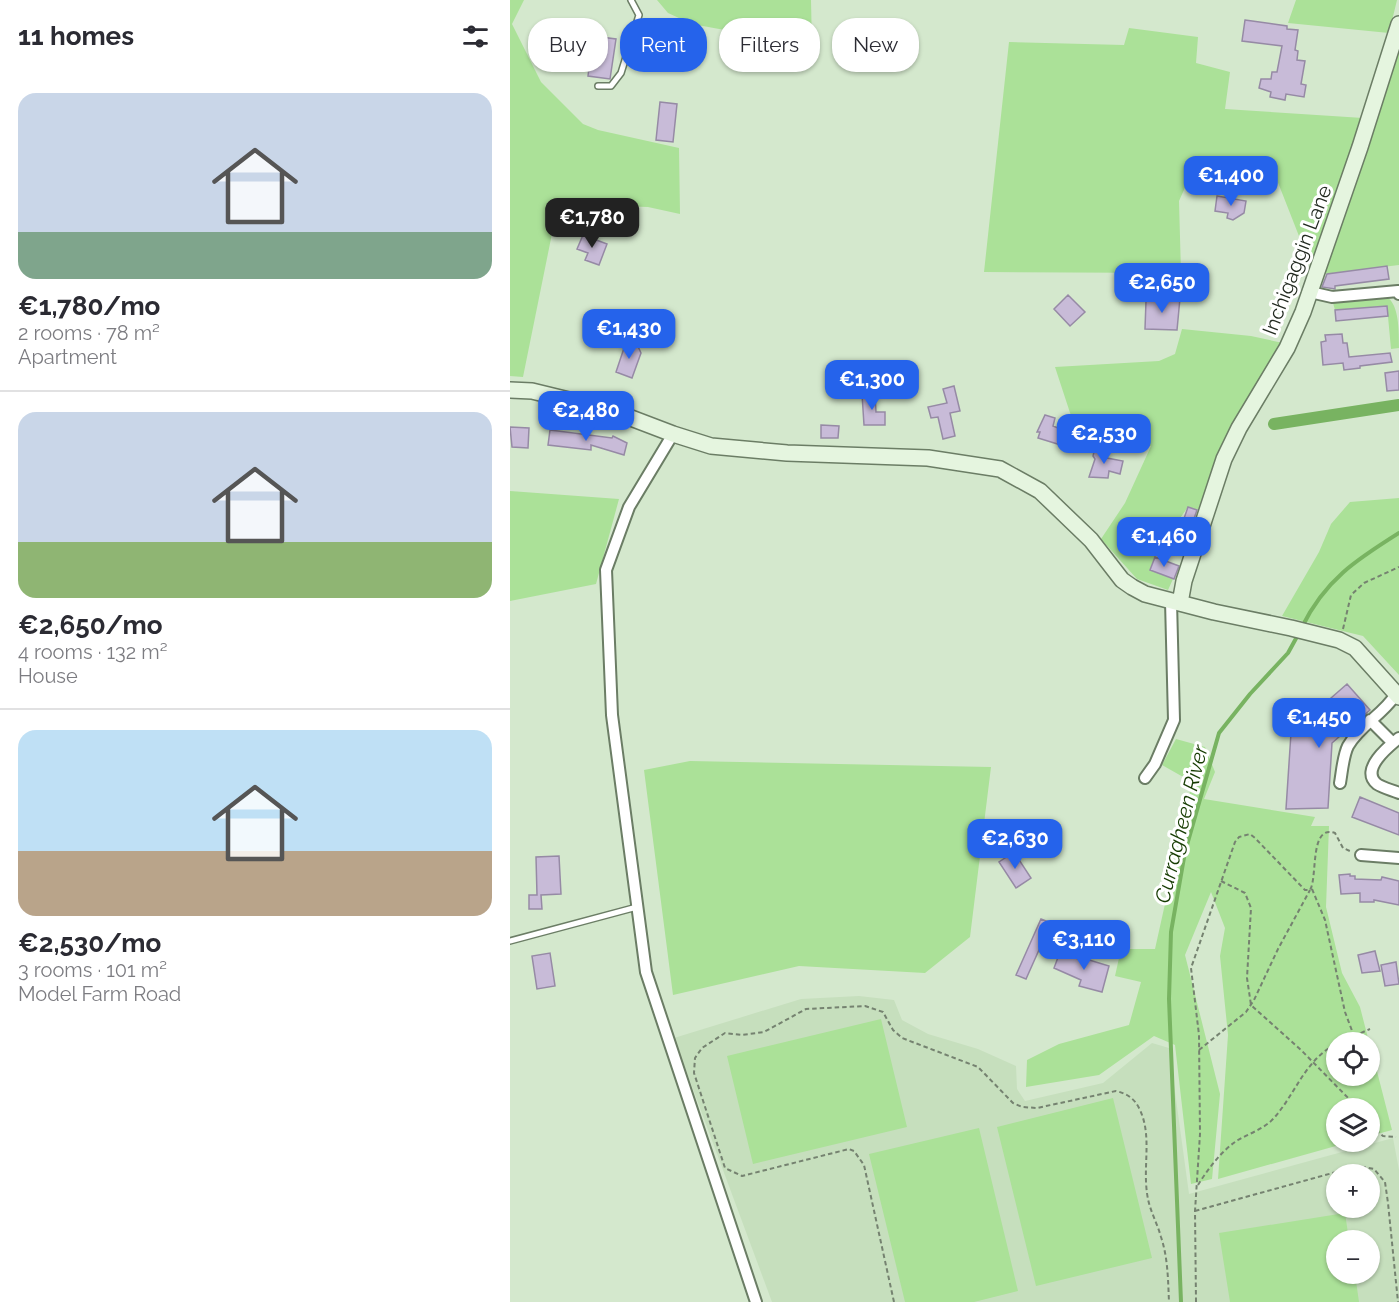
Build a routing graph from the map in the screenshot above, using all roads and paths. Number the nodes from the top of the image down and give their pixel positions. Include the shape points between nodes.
1 (631, 0) edge
2 (1399, 24) edge
3 (598, 86) dead end
4 (1310, 292) junction
5 (1399, 294) edge
6 (510, 390) edge
7 (673, 434) junction
8 (1399, 567) edge
9 (1176, 602) junction
10 (1339, 640) junction
11 (1398, 696) edge
12 (1370, 720) junction
13 (1396, 741) edge
14 (1145, 778) dead end
15 (1340, 783) dead end
16 (1399, 793) edge
17 (1361, 855) joint
18 (1399, 858) edge
19 (1221, 880) junction
20 (1311, 889) junction
21 (638, 907) junction
22 (510, 941) edge
23 (1251, 1005) junction
24 (1370, 1029) dead end
25 (1353, 1032) edge
26 (1362, 1032) edge
27 (1199, 1050) junction
28 (1326, 1050) edge
29 (1312, 1061) junction
30 (1348, 1098) edge
31 (1380, 1133) edge
32 (1396, 1137) dead end
33 (1196, 1188) junction
34 (1195, 1211) junction
35 (756, 1302) edge
36 (894, 1302) edge
37 (1168, 1302) edge
38 (1196, 1302) edge
39 (1398, 1302) edge

1 - 3 lane via 639,15 621,73 611,86
2 - 4 main road, Inchigaggin Lane
4 - 5 street via 1332,297 1398,291
4 - 9 main road, Inchigaggin Lane via 1287,348 1224,459
6 - 7 main road via 532,391 610,410
7 - 9 main road via 711,446 928,458 1000,469 1040,490 1091,540 1122,580 1145,594
7 - 21 street via 629,507 606,570 612,716
8 - 10 path via 1364,583 1351,595
9 - 10 main road
9 - 14 street via 1174,720
10 - 11 main road via 1355,648
11 - 12 street
12 - 13 street
12 - 15 street via 1348,747
13 - 16 street via 1381,753 1371,776 1379,785
17 - 18 street
17 - 20 path via 1342,848 1335,833 1322,835 1317,844
19 - 20 path via 1235,842 1250,834 1305,890
19 - 23 path via 1245,893 1251,908 1247,978
19 - 27 path via 1191,968
20 - 23 path
20 - 25 path via 1325,920
21 - 22 lane
21 - 35 street via 646,972
23 - 27 path
23 - 29 path
24 - 26 path
27 - 33 path
28 - 29 path
29 - 30 path
29 - 33 path via 1272,1120 1236,1141
31 - 32 path
33 - 34 path
34 - 38 path
34 - 39 path via 1358,1166 1374,1169 1385,1182 1389,1203
36 - 37 path via 864,1165 854,1151 817,1156 742,1176 725,1168 694,1073 696,1058 712,1041 725,1033 764,1032 806,1009 865,1006 883,1012 902,1038 978,1067 1022,1107 1036,1108 1116,1091 1125,1093 1140,1110 1147,1130 1147,1195 1167,1264

